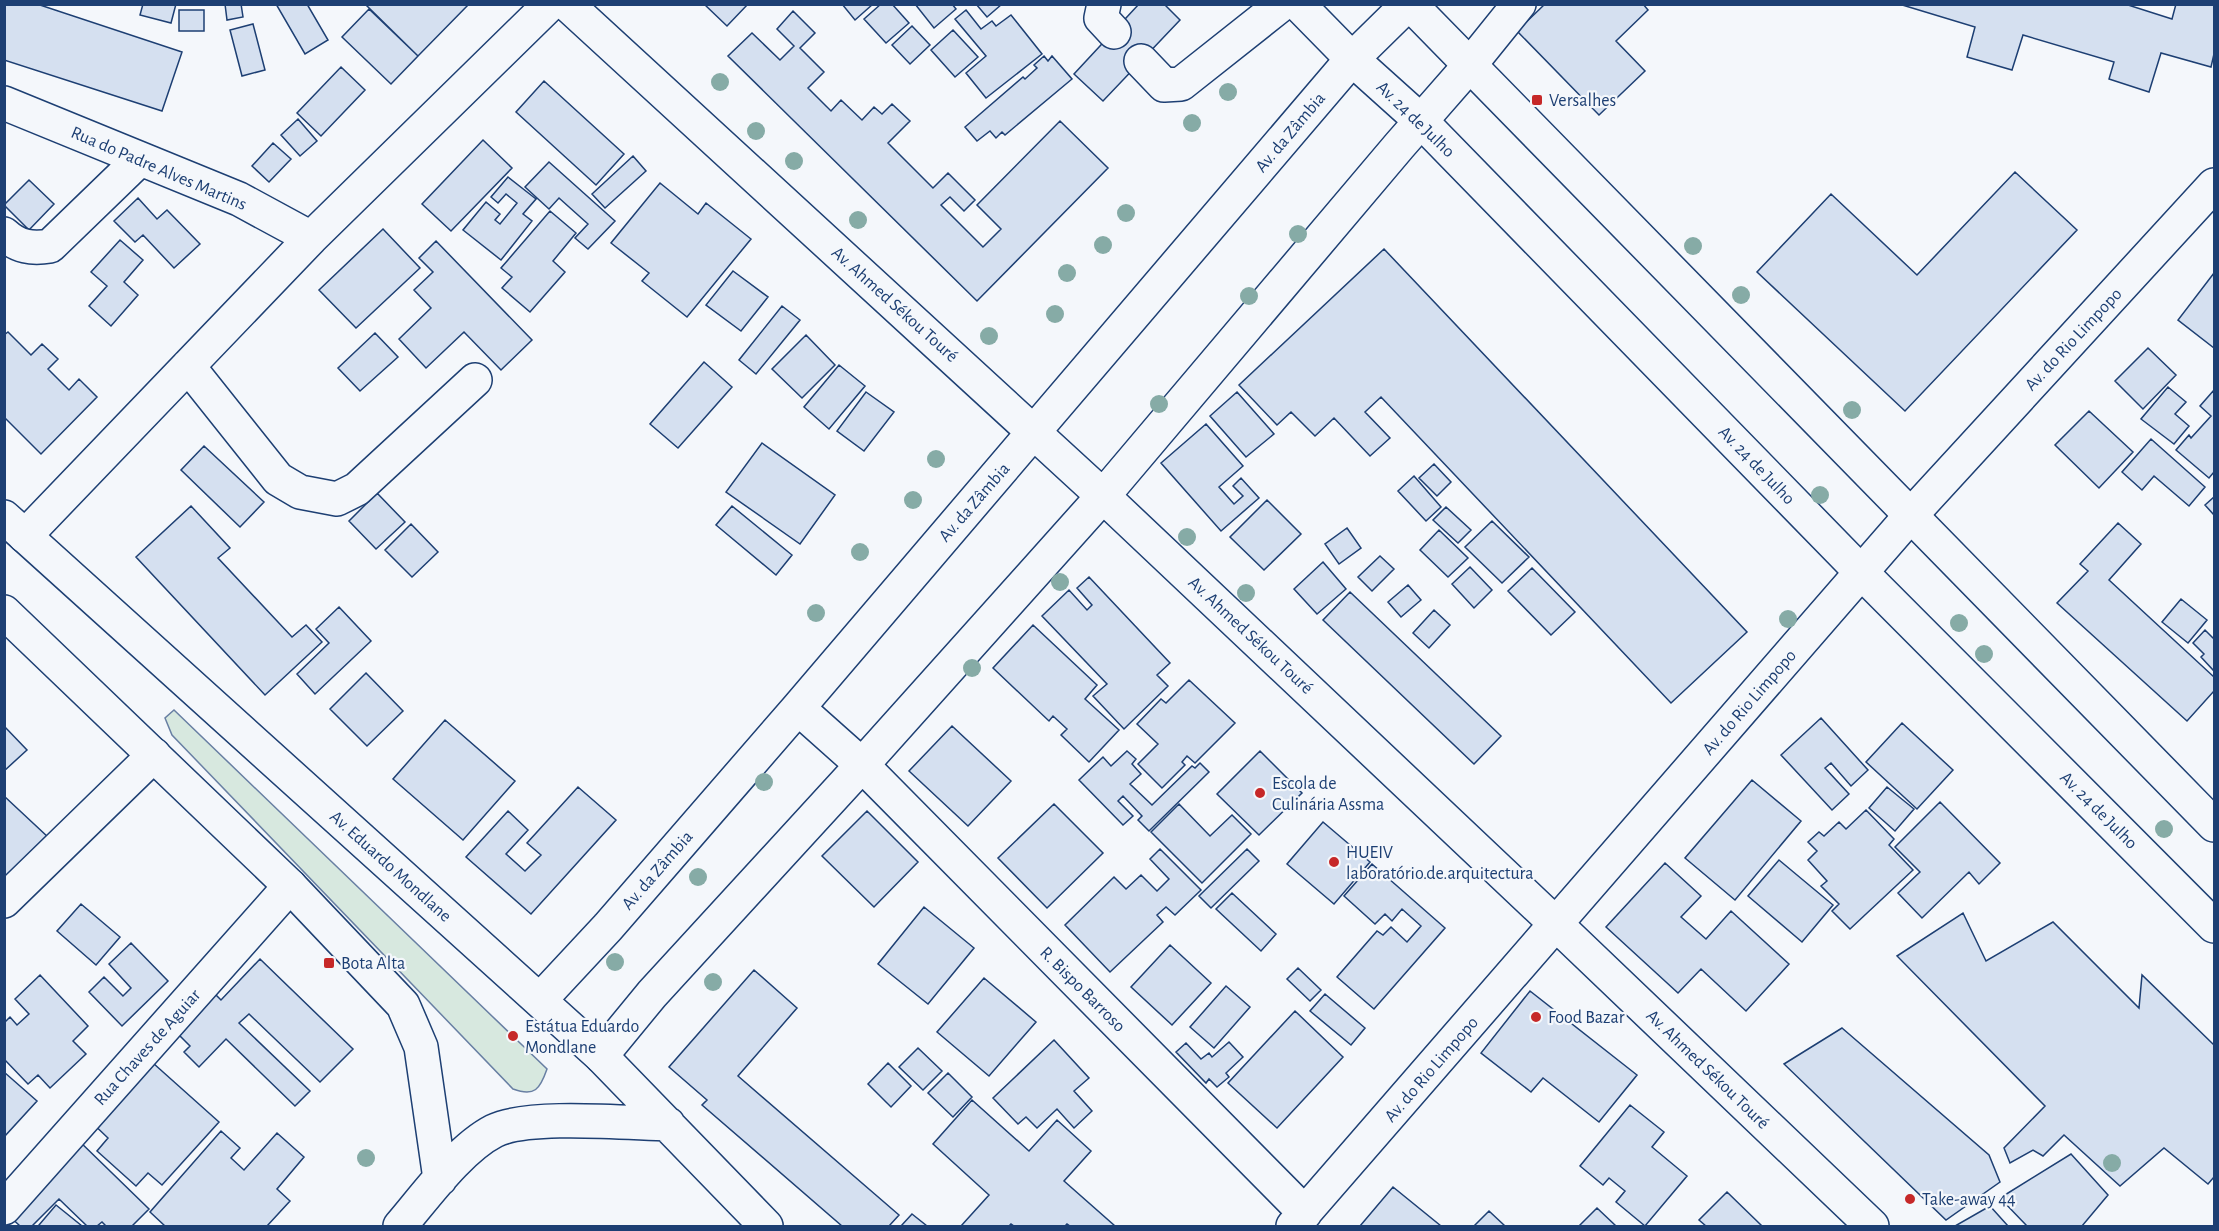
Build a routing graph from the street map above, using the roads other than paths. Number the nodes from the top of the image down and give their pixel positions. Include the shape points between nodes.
1 (550, 4) edge
2 (567, 4) edge
3 (1282, 4) edge
4 (1298, 4) edge
5 (1409, 4) edge
6 (1519, 4) edge
7 (1352, 59) junction
8 (1142, 61) dead end
9 (1469, 66) junction
10 (4, 103) edge
11 (1421, 121) junction
12 (140, 159) junction
13 (2214, 186) edge
14 (4, 234) edge
15 (311, 238) junction
16 (188, 366) junction
17 (475, 380) dead end
18 (1035, 432) junction
19 (1103, 496) junction
20 (1911, 515) junction
21 (15, 526) edge
22 (1861, 572) junction
23 (4, 612) edge
24 (798, 708) junction
25 (154, 755) junction
26 (862, 765) junction
27 (2214, 825) edge
28 (290, 886) junction
29 (4, 901) edge
30 (1557, 924) junction
31 (2214, 926) edge
32 (540, 1000) junction
33 (601, 1056) junction
34 (668, 1124) junction
35 (440, 1179) junction
36 (4, 1208) edge
37 (1299, 1220) edge
38 (400, 1227) edge
39 (766, 1227) edge
40 (1872, 1227) edge

1 - 15 street
2 - 18 street, Av. Ahmed Sékou Touré
3 - 8 street via 1181,84 1164,85
4 - 7 street, Av. 24 de Julho
5 - 7 street, Av. da Zâmbia
5 - 9 street
6 - 9 street
7 - 11 street, Av. 24 de Julho
7 - 18 street, Av. da Zâmbia
9 - 11 street
9 - 20 street
10 - 12 street, Rua do Padre Alves Martins
11 - 19 street
11 - 22 street, Av. 24 de Julho
12 - 14 street via 50,246 36,248 14,243
12 - 15 street, Rua do Padre Alves Martins via 239,199
13 - 20 street, Av. do Rio Limpopo
15 - 16 street
16 - 17 street via 278,479 300,492 337,499 357,489
16 - 21 street
18 - 19 street, Av. Ahmed Sékou Touré
18 - 24 street, Av. da Zâmbia
19 - 26 street
19 - 30 street, Av. Ahmed Sékou Touré
20 - 22 street, Av. do Rio Limpopo
20 - 27 street
21 - 32 street, Av. Eduardo Mondlane
22 - 30 street, Av. do Rio Limpopo
22 - 31 street, Av. 24 de Julho
23 - 25 street
24 - 26 street, R. Bispo Barroso
24 - 32 street, Av. da Zâmbia
25 - 28 street
25 - 29 street
26 - 33 street via 652,994
26 - 37 street, R. Bispo Barroso
28 - 35 street via 403,1005 421,1047
28 - 36 street, Rua Chaves de Aguiar
30 - 37 street, Av. do Rio Limpopo
30 - 40 street, Av. Ahmed Sékou Touré
32 - 33 street, Av. Eduardo Mondlane
33 - 34 street, Av. Eduardo Mondlane
34 - 35 street via 519,1124 495,1131 472,1146
34 - 39 street, Av. Eduardo Mondlane
35 - 38 street

